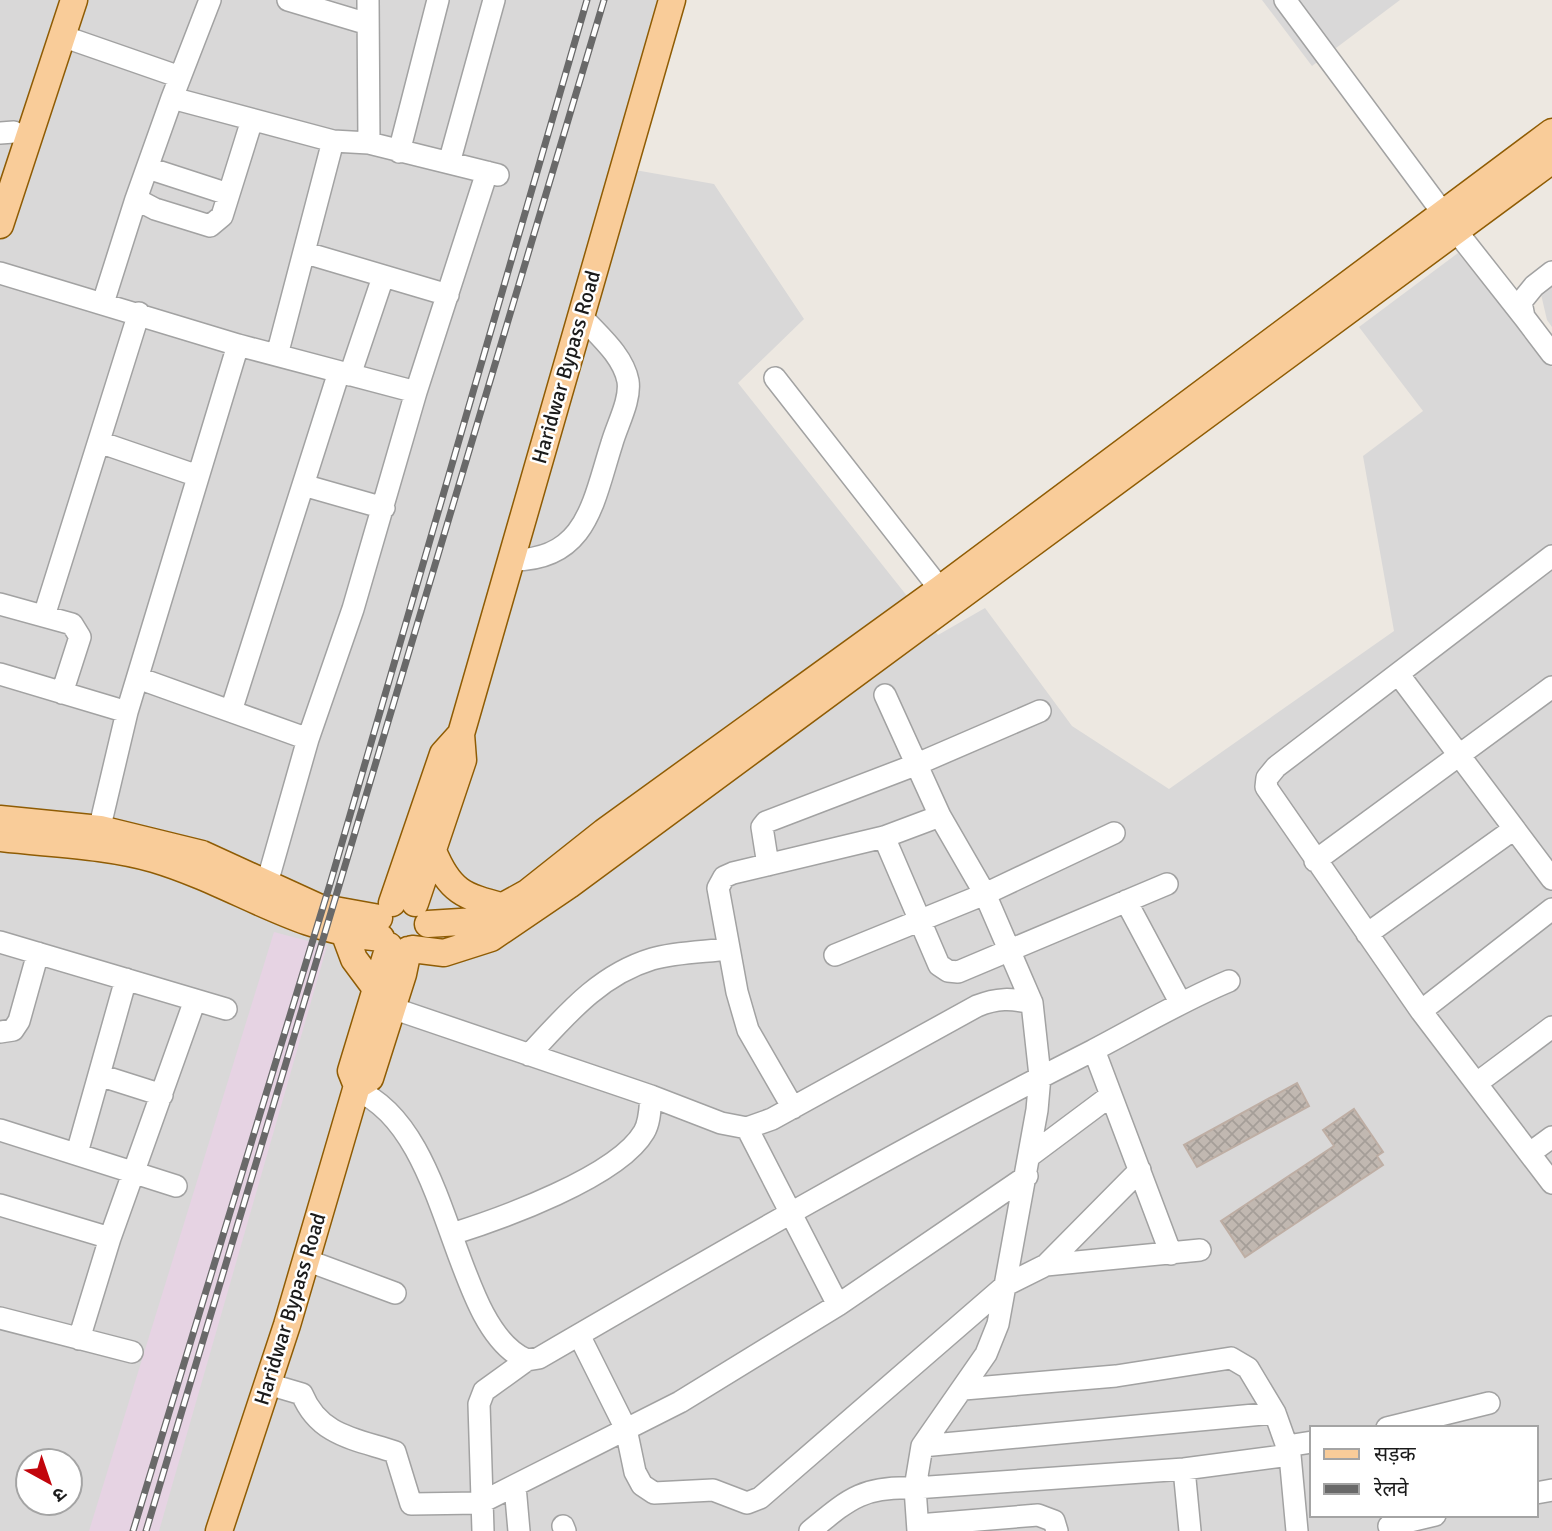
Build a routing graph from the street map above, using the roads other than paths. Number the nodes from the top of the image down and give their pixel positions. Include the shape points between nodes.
1 (55, 0) edge
2 (74, 0) edge
3 (210, 0) edge
4 (288, 0) edge
5 (368, 0) edge
6 (438, 0) edge
7 (494, 0) edge
8 (672, 0) edge
9 (1285, 0) edge
10 (368, 24) junction
11 (62, 36) junction
12 (180, 77) junction
13 (172, 98) junction
14 (252, 121) junction
15 (1552, 132) edge
16 (7, 133) edge
17 (333, 141) junction
18 (369, 143) junction
19 (399, 152) junction
20 (1552, 160) edge
21 (449, 163) junction
22 (148, 168) junction
23 (0, 172) edge
24 (228, 194) junction
25 (136, 199) junction
26 (1450, 223) junction
27 (0, 225) edge
28 (306, 253) junction
29 (1552, 272) edge
30 (0, 273) edge
31 (383, 277) junction
32 (449, 295) junction
33 (103, 303) junction
34 (139, 313) junction
35 (581, 316) junction
36 (1524, 317) junction
37 (238, 345) junction
38 (1552, 354) edge
39 (277, 355) junction
40 (345, 374) junction
41 (775, 378) dead end
42 (416, 392) junction
43 (99, 442) junction
44 (198, 476) junction
45 (303, 485) junction
46 (384, 508) junction
47 (1552, 556) edge
48 (511, 559) junction
49 (940, 589) junction
50 (0, 604) edge
51 (44, 616) junction
52 (0, 674) edge
53 (1399, 675) junction
54 (138, 678) junction
55 (1552, 687) edge
56 (62, 693) junction
57 (885, 695) dead end
58 (231, 711) junction
59 (1040, 711) dead end
60 (127, 712) junction
61 (461, 734) junction
62 (308, 739) junction
63 (1461, 757) junction
64 (915, 765) junction
65 (940, 816) junction
66 (0, 819) edge
67 (1514, 829) junction
68 (1114, 834) dead end
69 (884, 837) junction
70 (0, 838) edge
71 (97, 839) junction
72 (433, 851) junction
73 (1315, 861) junction
74 (768, 865) junction
75 (1552, 879) edge
76 (267, 883) junction
77 (1167, 884) dead end
78 (985, 894) junction
79 (1126, 901) junction
80 (504, 907) junction
81 (1552, 909) edge
82 (920, 922) junction
83 (401, 934) junction
84 (1367, 934) junction
85 (345, 935) junction
86 (0, 942) edge
87 (728, 948) junction
88 (1009, 948) junction
89 (38, 953) junction
90 (835, 956) dead end
91 (126, 979) junction
92 (1229, 981) dead end
93 (384, 999) junction
94 (195, 1000) junction
95 (1180, 1002) junction
96 (1032, 1003) junction
97 (226, 1009) dead end
98 (1421, 1011) junction
99 (1552, 1027) edge
100 (0, 1032) edge
101 (1094, 1050) junction
102 (529, 1055) junction
103 (99, 1075) junction
104 (1040, 1076) junction
105 (1478, 1083) junction
106 (356, 1088) junction
107 (162, 1095) junction
108 (651, 1096) junction
109 (1110, 1096) junction
110 (793, 1108) junction
111 (747, 1128) junction
112 (0, 1130) edge
113 (1552, 1137) edge
114 (77, 1153) junction
115 (1530, 1153) junction
116 (1031, 1155) junction
117 (1140, 1170) junction
118 (132, 1174) junction
119 (1027, 1176) junction
120 (1552, 1184) edge
121 (176, 1186) dead end
122 (0, 1205) edge
123 (789, 1213) junction
124 (452, 1234) junction
125 (110, 1238) junction
126 (1200, 1250) dead end
127 (1171, 1254) junction
128 (306, 1260) junction
129 (1046, 1265) junction
130 (1006, 1285) junction
131 (395, 1293) dead end
132 (838, 1305) junction
133 (0, 1318) edge
134 (579, 1335) junction
135 (79, 1339) junction
136 (132, 1352) dead end
137 (527, 1360) junction
138 (268, 1384) junction
139 (964, 1388) junction
140 (1489, 1403) dead end
141 (1275, 1413) junction
142 (1395, 1426) edge
143 (626, 1429) junction
144 (1310, 1443) edge
145 (922, 1446) junction
146 (1289, 1451) junction
147 (1184, 1469) junction
148 (515, 1486) junction
149 (915, 1488) junction
150 (480, 1503) junction
151 (1425, 1517) edge
152 (1388, 1524) edge
153 (918, 1528) edge
154 (219, 1531) edge
155 (483, 1531) edge
156 (519, 1531) edge
157 (810, 1531) edge
158 (1057, 1531) edge
159 (1190, 1531) edge
160 (1297, 1531) edge

1 - 16 main road
2 - 11 main road
3 - 12 street
4 - 10 street
5 - 10 street
6 - 19 street
7 - 21 street
8 - 35 main road, Haridwar Bypass Road
9 - 26 street
10 - 18 street
11 - 12 street
11 - 27 main road
12 - 13 street
13 - 14 street
13 - 22 street
14 - 17 street
14 - 24 street
15 - 26 main road
16 - 23 main road
17 - 18 street
17 - 28 street
18 - 19 street
19 - 21 street
20 - 26 main road
21 - 32 street via 492,174
22 - 24 street
22 - 25 street
24 - 25 street via 222,216 210,226
25 - 33 street
26 - 36 street
26 - 49 main road
26 - 83 main road via 569,885 491,938 444,953
28 - 31 street
28 - 39 street
29 - 36 street via 1521,302
30 - 33 street
31 - 32 street
31 - 40 street
32 - 42 street
33 - 34 street
34 - 37 street
34 - 43 street
35 - 48 main road, Haridwar Bypass Road
35 - 48 street via 621,363 627,395 580,530 546,558
36 - 38 street
37 - 39 street
37 - 44 street
39 - 40 street
40 - 42 street
40 - 45 street
41 - 49 street
42 - 46 street
43 - 44 street
43 - 51 street
44 - 54 street
45 - 46 street
45 - 58 street
46 - 62 street
47 - 53 street
48 - 61 main road, Haridwar Bypass Road
49 - 80 main road
50 - 51 street
51 - 56 street via 72,624 80,637
52 - 56 street
53 - 63 street
53 - 73 street via 1267,778 1266,787
54 - 58 street
54 - 60 street
55 - 63 street
56 - 60 street
57 - 64 street
58 - 62 street
59 - 64 street
60 - 71 street
61 - 72 main road, Haridwar Bypass Road via 463,760
61 - 83 main road, Haridwar Bypass Road via 443,754
62 - 76 street
63 - 67 street
63 - 73 street
64 - 65 street
64 - 74 street via 766,822 762,835
65 - 69 street
65 - 78 street
66 - 71 main road
67 - 75 street
67 - 84 street
68 - 78 street
69 - 74 street
69 - 82 street
70 - 71 main road
71 - 76 main road via 202,853
71 - 85 main road
72 - 80 main road via 443,875 458,892
72 - 83 main road, Haridwar Bypass Road
73 - 84 street
74 - 87 street via 720,881
76 - 83 main road via 318,907
77 - 79 street
78 - 82 street
78 - 88 street
79 - 88 street
79 - 95 street
80 - 83 main road via 476,921
81 - 98 street
82 - 88 street via 939,965 948,971 958,972
82 - 90 street
83 - 85 main road
83 - 93 main road, Haridwar Bypass Road
84 - 98 street
85 - 93 main road via 355,959
86 - 89 street
87 - 102 street via 656,958 628,967 579,1001
87 - 110 street via 748,1030
88 - 96 street
89 - 91 street
89 - 100 street via 19,1021 13,1030
91 - 94 street
91 - 103 street
92 - 95 street
93 - 102 street
93 - 106 main road, Haridwar Bypass Road via 351,1071
94 - 97 street
94 - 107 street
95 - 101 street
96 - 104 street
96 - 110 street via 996,998 977,1006
98 - 105 street
99 - 105 street
101 - 104 street
101 - 109 street
102 - 108 street
103 - 107 street
103 - 114 street
104 - 116 street
104 - 123 street
105 - 115 street
106 - 124 street via 396,1118 430,1180
106 - 128 main road, Haridwar Bypass Road
107 - 118 street
108 - 111 street
108 - 124 street via 644,1132 620,1156 525,1210
109 - 116 street
109 - 117 street
110 - 111 street
111 - 123 street
112 - 114 street
113 - 115 street
114 - 118 street
115 - 120 street
116 - 119 street
117 - 127 street
117 - 129 street
118 - 121 street
118 - 125 street
119 - 130 street
119 - 132 street
122 - 125 street
123 - 132 street
123 - 134 street
124 - 137 street via 487,1320 503,1344
125 - 135 street
126 - 127 street
127 - 129 street
128 - 131 street
128 - 138 main road, Haridwar Bypass Road
129 - 130 street
130 - 139 street via 986,1354
130 - 143 street via 833,1438 760,1498 747,1503 713,1490 654,1493 642,1485 635,1472
132 - 143 street via 756,1358
133 - 135 street
134 - 137 street
134 - 143 street
135 - 136 street
137 - 150 street via 484,1391 479,1404
138 - 150 street via 302,1394 326,1429 395,1452 411,1504
138 - 154 main road, Haridwar Bypass Road
139 - 141 street via 1116,1376 1231,1358 1248,1368
139 - 145 street
140 - 142 street
141 - 145 street
141 - 146 street
143 - 148 street
144 - 146 street
145 - 149 street
146 - 147 street
146 - 160 street
147 - 149 street
147 - 159 street
148 - 150 street
148 - 156 street
149 - 153 street
149 - 157 street via 883,1487 861,1494
150 - 155 street
151 - 152 street
153 - 158 street via 1038,1515 1054,1521

